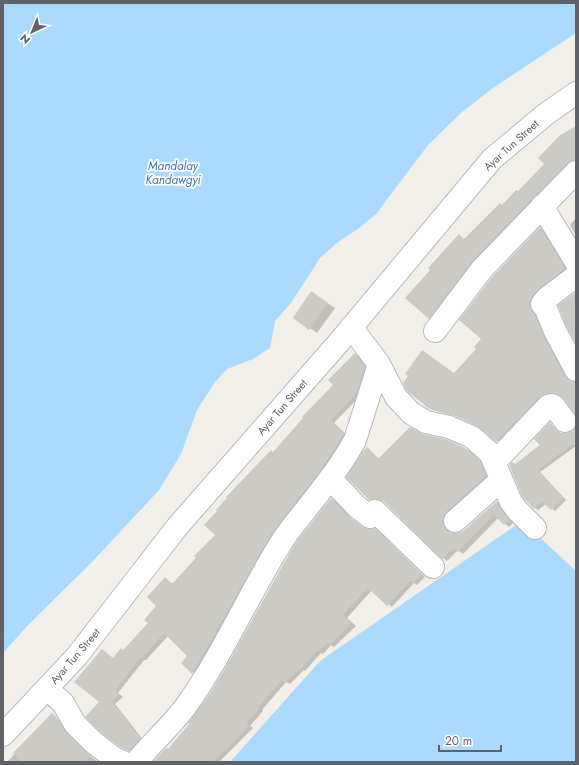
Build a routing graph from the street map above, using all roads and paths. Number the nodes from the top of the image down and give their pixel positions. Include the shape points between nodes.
1 (576, 93) edge
2 (576, 172) edge
3 (542, 206) junction
4 (576, 262) edge
5 (576, 276) edge
6 (351, 327) junction
7 (435, 331) dead end
8 (571, 346) edge
9 (379, 364) junction
10 (576, 370) edge
11 (565, 421) dead end
12 (497, 471) junction
13 (330, 478) junction
14 (455, 521) dead end
15 (535, 528) dead end
16 (433, 567) dead end
17 (47, 689) junction
18 (3, 736) edge
19 (123, 762) edge
20 (136, 762) edge

1 - 6 street, Ayar Tun Street via 546,114 492,159
2 - 3 street
3 - 4 street
3 - 7 street via 482,269
5 - 8 street via 542,304 555,331
6 - 9 street
6 - 17 street, Ayar Tun Street via 177,528 77,656
8 - 10 street
9 - 12 street via 396,397 411,412 426,422 449,427 472,437 490,453
9 - 13 street via 355,440
11 - 12 street via 554,406 548,406
12 - 14 street
12 - 15 street via 511,502
13 - 16 street via 370,517 375,511
13 - 20 street via 285,537 210,670 186,706
17 - 18 street, Ayar Tun Street
17 - 19 street via 63,703 80,729 98,746

